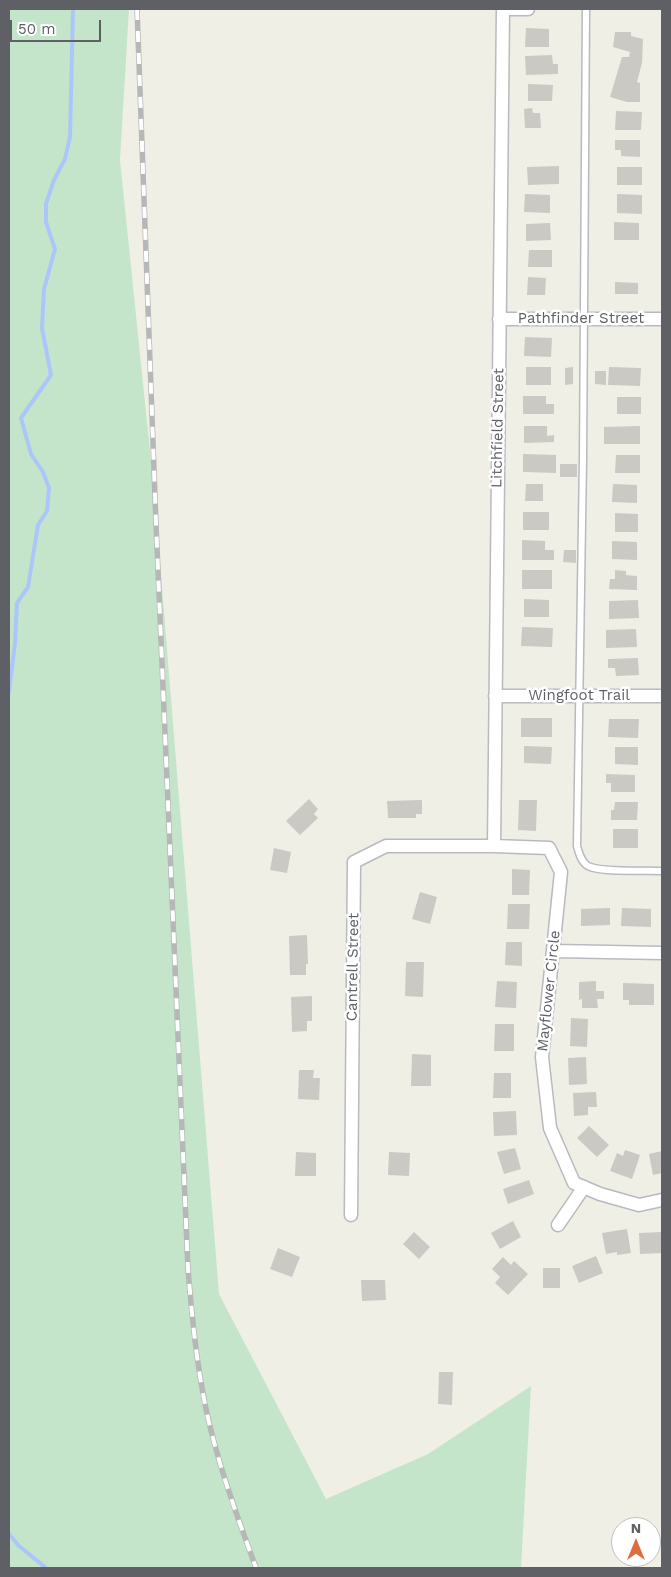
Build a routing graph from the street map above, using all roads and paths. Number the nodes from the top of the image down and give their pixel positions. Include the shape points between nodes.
1 (503, 9) edge
2 (528, 9) edge
3 (586, 9) edge
4 (662, 318) edge
5 (499, 319) junction
6 (584, 319) junction
7 (495, 696) junction
8 (662, 696) edge
9 (580, 697) junction
10 (494, 846) junction
11 (662, 871) edge
12 (554, 951) junction
13 (662, 953) edge
14 (584, 1187) junction
15 (662, 1200) edge
16 (351, 1215) dead end
17 (558, 1225) dead end

1 - 2 street
1 - 5 street, Litchfield Street
3 - 6 lane
4 - 6 street, Pathfinder Street
5 - 6 street, Pathfinder Street
5 - 7 street, Litchfield Street
6 - 9 lane
7 - 9 street, Wingfoot Trail
7 - 10 street, Litchfield Street
8 - 9 street, Wingfoot Trail
9 - 11 lane via 577,846 580,857 587,866 599,869
10 - 12 street, Mayflower Circle via 549,848 561,872
10 - 16 street, Cantrell Street via 386,846 354,862
12 - 13 street
12 - 14 street, Mayflower Circle via 542,1057 550,1128 574,1183
14 - 15 street, Mayflower Circle via 640,1205
14 - 17 street

